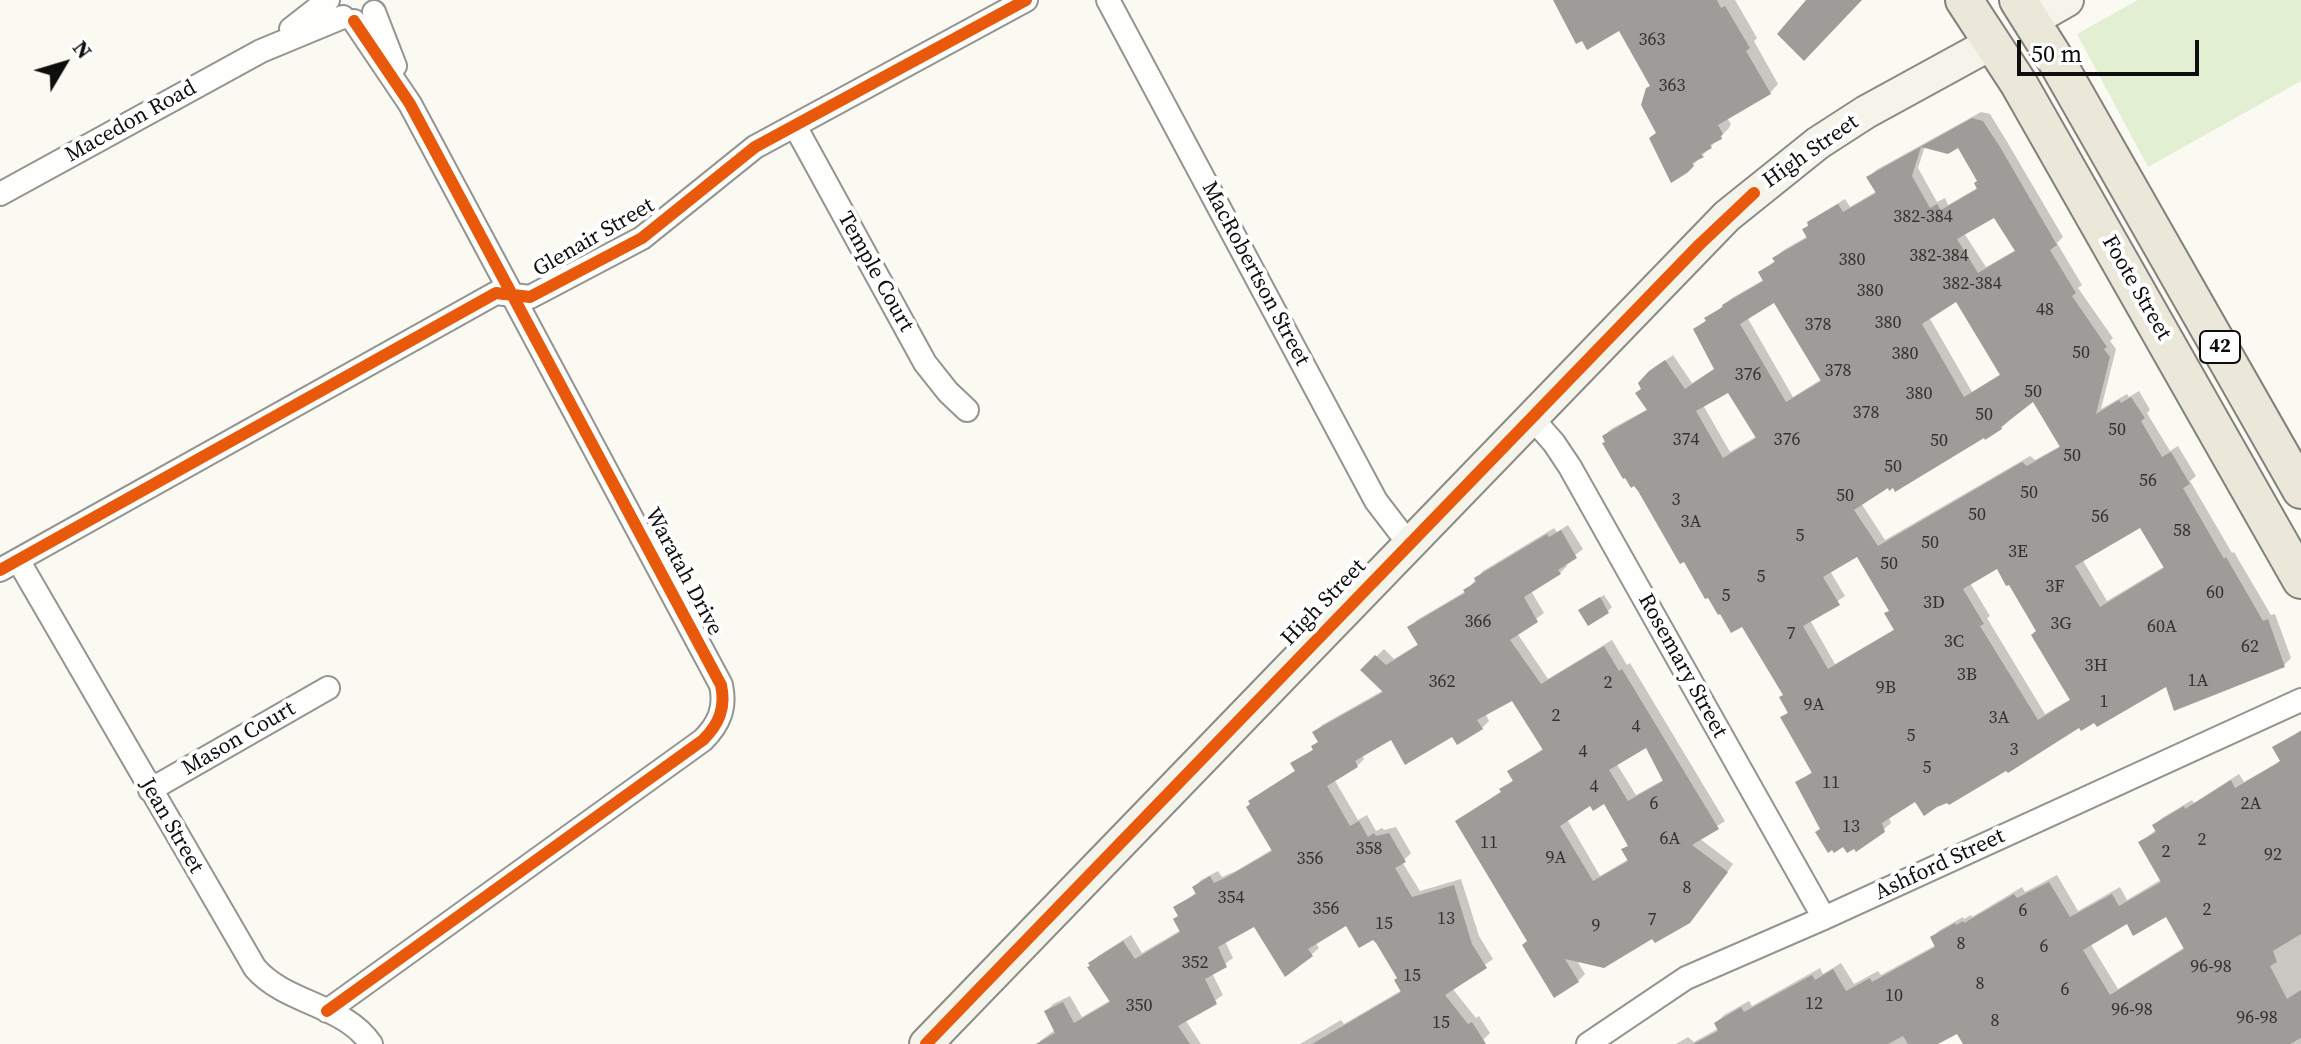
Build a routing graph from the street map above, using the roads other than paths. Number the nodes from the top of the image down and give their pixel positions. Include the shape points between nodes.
1 (1026, 0) edge
2 (1108, 0) edge
3 (1964, 0) edge
4 (2067, 0) edge
5 (352, 8) edge
6 (2025, 10) edge
7 (1992, 43) junction
8 (795, 126) junction
9 (0, 194) edge
10 (514, 296) junction
11 (967, 410) dead end
12 (1532, 418) junction
13 (2301, 490) edge
14 (1409, 544) junction
15 (9, 565) edge
16 (2301, 580) edge
17 (328, 688) dead end
18 (2301, 700) edge
19 (150, 790) junction
20 (1824, 918) junction
21 (327, 1011) junction
22 (371, 1044) edge
23 (926, 1044) edge
24 (1588, 1044) edge

1 - 8 street, Glenair Street
2 - 14 street, MacRobertson Street via 1376,501
3 - 7 main road, Foote Street / 42
4 - 6 main road, High Street
5 - 9 street, Macedon Road via 261,51
5 - 10 street, Waratah Drive
6 - 7 main road, High Street
6 - 13 main road, Foote Street / 42
7 - 12 main road, High Street via 1866,112 1772,177 1727,216
7 - 16 main road, Foote Street / 42
8 - 10 street, Glenair Street via 741,156 642,238 530,297
8 - 11 street, Temple Court via 925,363
10 - 15 street, Glenair Street via 496,293
10 - 21 street, Waratah Drive via 721,685 722,715 703,740
12 - 14 main road, High Street
12 - 20 street, Rosemary Street via 1570,467
14 - 23 main road, High Street
15 - 19 street, Jean Street
17 - 19 street, Mason Court
18 - 20 street, Ashford Street
19 - 21 street, Jean Street via 255,968 276,988
20 - 24 street, Ashford Street via 1686,978
21 - 22 street, Jean Street

